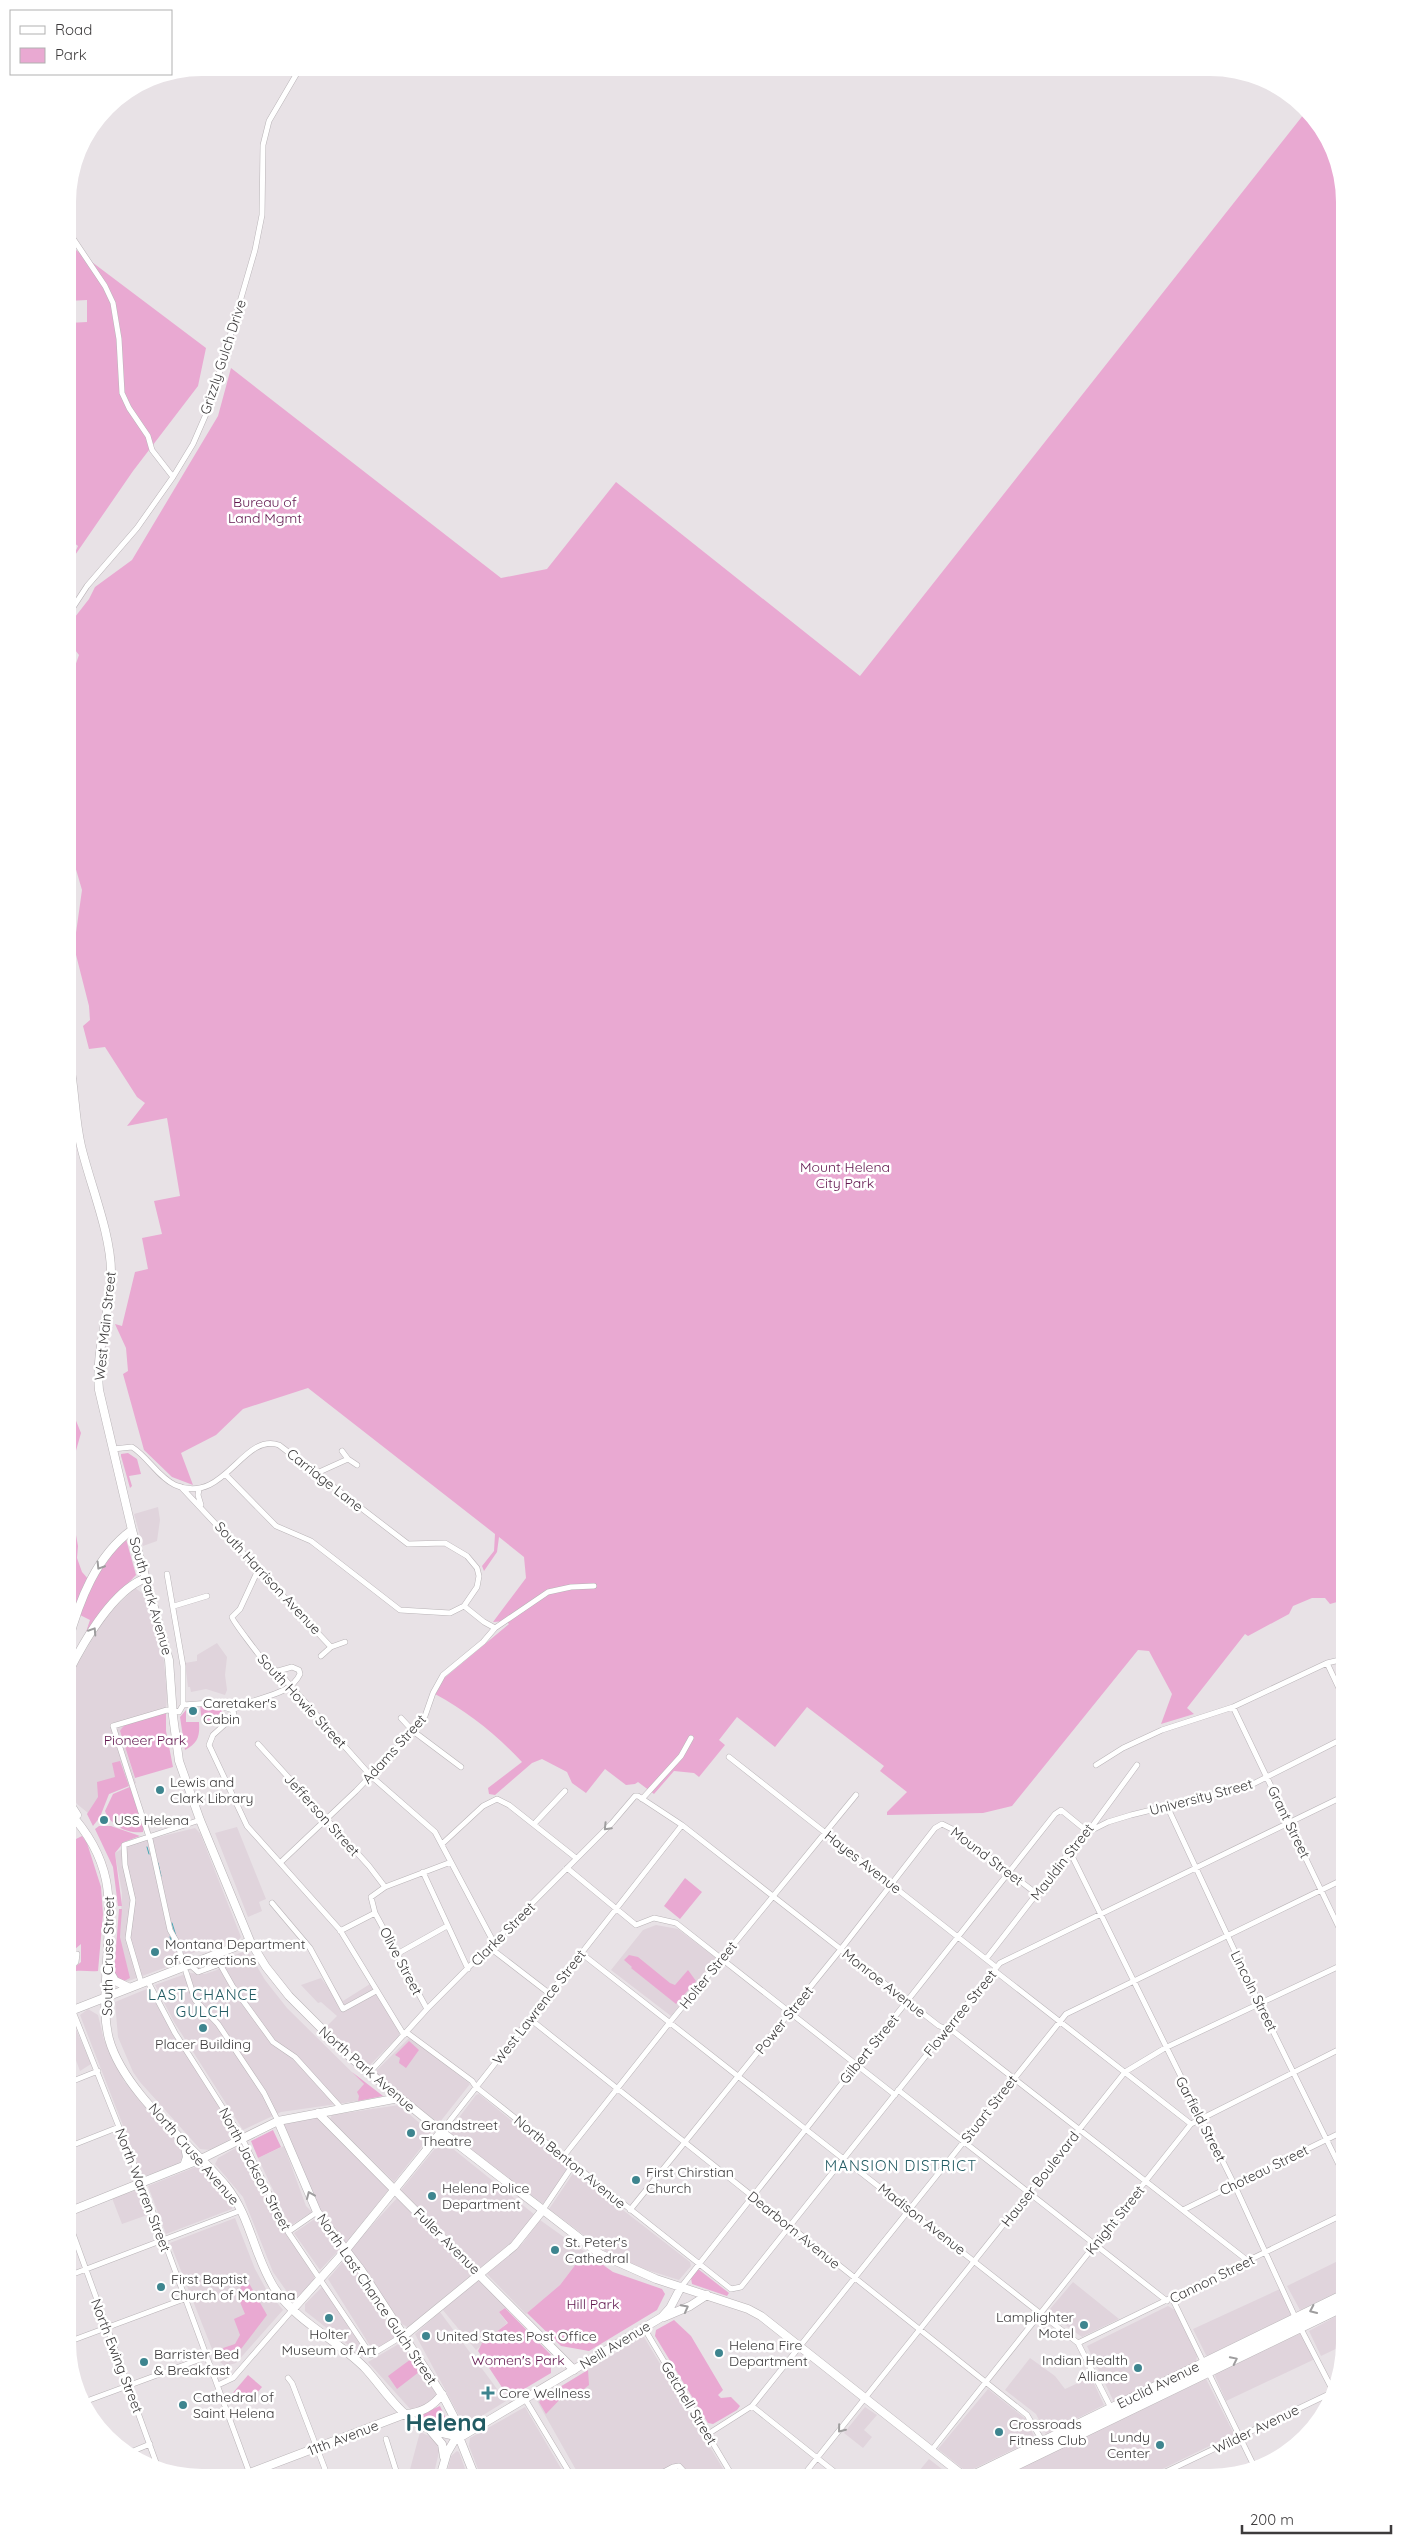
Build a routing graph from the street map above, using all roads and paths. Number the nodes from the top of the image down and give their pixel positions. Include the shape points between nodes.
1 (295, 76) edge
2 (77, 244) edge
3 (172, 477) junction
4 (77, 601) edge
5 (77, 1105) edge
6 (114, 1449) junction
7 (342, 1451) dead end
8 (348, 1459) junction
9 (357, 1465) dead end
10 (317, 1473) junction
11 (226, 1475) junction
12 (179, 1486) junction
13 (199, 1489) junction
14 (204, 1510) junction
15 (132, 1530) junction
16 (259, 1568) junction
17 (168, 1574) dead end
18 (146, 1578) junction
19 (594, 1586) dead end
20 (207, 1596) dead end
21 (174, 1606) junction
22 (464, 1606) junction
23 (76, 1614) edge
24 (495, 1628) junction
25 (345, 1642) dead end
26 (332, 1647) junction
27 (321, 1656) dead end
28 (76, 1659) edge
29 (1336, 1661) edge
30 (1327, 1663) junction
31 (279, 1673) junction
32 (1336, 1682) edge
33 (185, 1705) junction
34 (1233, 1707) junction
35 (233, 1710) junction
36 (172, 1712) junction
37 (401, 1718) dead end
38 (413, 1732) junction
39 (691, 1738) dead end
40 (1336, 1742) edge
41 (258, 1744) dead end
42 (729, 1757) dead end
43 (1096, 1765) dead end
44 (1138, 1765) dead end
45 (461, 1767) dead end
46 (371, 1776) junction
47 (1267, 1778) junction
48 (565, 1791) dead end
49 (856, 1795) dead end
50 (640, 1797) junction
51 (1336, 1800) edge
52 (1167, 1806) junction
53 (76, 1814) edge
54 (327, 1819) junction
55 (76, 1820) edge
56 (200, 1820) junction
57 (1289, 1823) junction
58 (534, 1824) junction
59 (682, 1825) junction
60 (935, 1828) joint
61 (86, 1830) junction
62 (825, 1832) junction
63 (1088, 1832) junction
64 (442, 1844) junction
65 (1070, 1852) junction
66 (576, 1858) junction
67 (281, 1862) junction
68 (450, 1862) junction
69 (567, 1868) junction
70 (1195, 1868) junction
71 (422, 1872) junction
72 (1010, 1872) junction
73 (1336, 1883) edge
74 (892, 1885) junction
75 (384, 1886) junction
76 (1322, 1890) junction
77 (1037, 1894) junction
78 (773, 1896) junction
79 (272, 1903) dead end
80 (616, 1909) junction
81 (375, 1913) junction
82 (1100, 1915) junction
83 (1336, 1921) edge
84 (447, 1926) junction
85 (340, 1931) junction
86 (1227, 1936) junction
87 (958, 1938) junction
88 (250, 1941) junction
89 (494, 1943) junction
90 (489, 1948) junction
91 (842, 1949) junction
92 (581, 1953) junction
93 (216, 1954) junction
94 (397, 1954) junction
95 (722, 1959) junction
96 (986, 1959) junction
97 (220, 1964) junction
98 (107, 1966) junction
99 (186, 1966) junction
100 (1336, 1968) edge
101 (468, 1969) junction
102 (996, 1969) junction
103 (144, 1981) junction
104 (1134, 1981) junction
105 (128, 1987) junction
106 (376, 1991) junction
107 (550, 1994) junction
108 (105, 1996) junction
109 (908, 2001) junction
110 (1259, 2003) junction
111 (76, 2008) edge
112 (427, 2010) junction
113 (790, 2011) junction
114 (530, 2019) junction
115 (1059, 2020) junction
116 (670, 2022) junction
117 (76, 2024) edge
118 (948, 2028) junction
119 (405, 2033) junction
120 (1165, 2048) junction
121 (1336, 2051) edge
122 (856, 2064) junction
123 (98, 2071) junction
124 (1294, 2071) junction
125 (1126, 2072) junction
126 (368, 2073) junction
127 (739, 2076) junction
128 (1014, 2078) junction
129 (128, 2079) joint
130 (76, 2080) edge
131 (476, 2088) junction
132 (616, 2090) junction
133 (896, 2092) junction
134 (399, 2098) junction
135 (342, 2109) junction
136 (318, 2113) junction
137 (1202, 2117) junction
138 (278, 2121) junction
139 (1192, 2124) junction
140 (119, 2127) junction
141 (806, 2128) junction
142 (1080, 2129) junction
143 (441, 2132) junction
144 (1336, 2136) edge
145 (242, 2138) junction
146 (184, 2140) junction
147 (1328, 2140) junction
148 (963, 2141) junction
149 (684, 2143) junction
150 (76, 2144) edge
151 (564, 2157) junction
152 (844, 2158) junction
153 (1336, 2158) edge
154 (201, 2159) junction
155 (573, 2165) junction
156 (184, 2166) junction
157 (1146, 2181) junction
158 (141, 2182) junction
159 (1234, 2184) junction
160 (395, 2189) junction
161 (1030, 2193) junction
162 (751, 2196) junction
163 (76, 2209) edge
164 (242, 2210) junction
165 (630, 2210) junction
166 (909, 2210) junction
167 (1183, 2210) junction
168 (542, 2211) junction
169 (317, 2212) junction
170 (1336, 2218) edge
171 (789, 2225) junction
172 (288, 2232) junction
173 (163, 2240) junction
174 (1096, 2244) junction
175 (76, 2245) edge
176 (345, 2251) junction
177 (1267, 2253) junction
178 (975, 2262) junction
179 (1248, 2262) junction
180 (698, 2263) junction
181 (84, 2270) junction
182 (76, 2273) edge
183 (480, 2273) junction
184 (320, 2278) junction
185 (854, 2278) junction
186 (680, 2287) junction
187 (736, 2290) joint
188 (706, 2295) junction
189 (184, 2299) junction
190 (1170, 2299) junction
191 (1336, 2299) edge
192 (293, 2309) junction
193 (1336, 2309) edge
194 (1041, 2313) junction
195 (662, 2317) junction
196 (1298, 2323) junction
197 (107, 2328) junction
198 (644, 2328) junction
199 (920, 2330) junction
200 (405, 2335) junction
201 (76, 2339) edge
202 (1078, 2343) junction
203 (800, 2346) junction
204 (206, 2357) junction
205 (1206, 2367) junction
206 (574, 2370) junction
207 (288, 2378) dead end
208 (986, 2382) junction
209 (1329, 2382) edge
210 (128, 2384) junction
211 (218, 2385) junction
212 (442, 2394) junction
213 (1324, 2396) edge
214 (525, 2399) junction
215 (866, 2399) junction
216 (90, 2400) edge
217 (752, 2406) junction
218 (1113, 2413) junction
219 (405, 2414) junction
220 (429, 2429) junction
221 (708, 2434) junction
222 (1240, 2437) junction
223 (460, 2438) junction
224 (386, 2439) dead end
225 (150, 2444) junction
226 (1045, 2446) junction
227 (316, 2448) junction
228 (136, 2450) edge
229 (931, 2450) junction
230 (155, 2459) edge
231 (817, 2459) junction
232 (444, 2460) junction
233 (1252, 2461) edge
234 (248, 2468) edge
235 (267, 2468) edge
236 (324, 2468) edge
237 (395, 2468) edge
238 (442, 2468) edge
239 (472, 2468) edge
240 (567, 2468) edge
241 (728, 2469) edge
242 (809, 2469) edge
243 (830, 2469) edge
244 (955, 2469) edge
245 (991, 2469) edge
246 (1007, 2469) edge
247 (1174, 2469) edge

1 - 3 street, Grizzly Gulch Drive via 269,121 263,145 262,215 257,242 221,372 193,444
2 - 3 street via 114,303 122,393 148,436 152,450
3 - 4 street, Grizzly Gulch Drive via 137,528
5 - 6 street, West Main Street via 80,1143 111,1265 98,1374
6 - 12 street via 132,1447 162,1476
6 - 15 street, South Park Avenue
7 - 8 street
8 - 9 street
8 - 10 street
10 - 11 street, Carriage Lane via 283,1447 269,1442 253,1449
10 - 22 street, Carriage Lane via 408,1544 445,1543 467,1556 479,1576 477,1587
11 - 13 street, Carriage Lane
11 - 22 street via 276,1526 311,1541 400,1610 450,1613
12 - 13 street
12 - 14 street, South Harrison Avenue
13 - 14 street, South Harrison Avenue
14 - 16 street, South Harrison Avenue
15 - 18 street, South Park Avenue
15 -> 23 street via 100,1566
16 - 26 street, South Harrison Avenue
16 - 31 street, South Howie Street via 232,1618 266,1663
17 - 21 street
28 -> 18 street via 104,1614 125,1590
18 - 36 street, South Park Avenue via 169,1660
19 - 24 street, Adams Street via 548,1592
20 - 21 street
21 - 33 street
22 - 24 street
24 - 38 street, Adams Street via 443,1675 426,1716
25 - 26 street
26 - 27 street
29 - 30 street
30 - 32 street
30 - 34 street
31 - 35 street via 292,1666 300,1674 287,1688
31 - 46 street, South Howie Street, bridge
33 - 35 street via 211,1703
33 - 36 street via 178,1712
34 - 43 street via 1162,1730
34 - 47 street, Grant Street
35 - 67 street, North Benton Avenue via 234,1716 213,1735 209,1745 247,1826
36 - 56 street, South Park Avenue via 179,1761
36 - 99 street via 167,1710 113,1726 149,1837 170,1930
37 - 38 street
38 - 45 street
38 - 46 street, Adams Street
39 - 50 street, Clarke Street via 681,1756
40 - 47 street, University Street
41 - 54 street, Jefferson Street
42 - 62 street, Hayes Avenue
44 - 63 street, Mauldin Street
46 - 54 street, Adams Street
46 - 64 street, South Howie Street via 435,1832
47 - 52 street, University Street via 1249,1786
47 - 57 street, Grant Street
48 - 58 street
49 - 62 street, Holter Street
50 - 59 street, Monroe Avenue
50 -> 66 street, Clarke Street via 635,1796
51 - 57 street, Flowerree Street
52 - 63 street, University Street via 1108,1822
52 - 70 street, Lincoln Street
53 - 61 street
54 - 67 street, Adams Street
54 - 75 street, Jefferson Street
55 - 61 street, South Cruse Street
56 - 88 street, South Park Avenue
56 - 103 street, North Jackson Street via 124,1845 133,1900 128,1938
57 - 70 street, Flowerree Street
57 - 76 street, Grant Street
58 - 64 street via 494,1798
58 - 66 street
59 - 78 street, Monroe Avenue
59 - 80 street, West Lawrence Street
60 - 72 street, Mound Street via 942,1824 947,1826
60 - 74 street, Power Street
61 - 98 street, South Cruse Street via 109,1890
62 - 74 street, Hayes Avenue
62 - 78 street, Holter Street
63 - 65 street, Mauldin Street
63 - 72 street, Gilbert Street via 1066,1813 1058,1811
64 - 68 street, South Howie Street
65 - 77 street, Mauldin Street
65 - 82 street, Garfield Street
66 - 69 street, Clarke Street
67 - 85 street, North Benton Avenue
68 - 71 street
68 - 89 street, South Howie Street
69 - 80 street
69 - 89 street, Clarke Street
70 - 82 street, Flowerree Street
70 - 86 street, Lincoln Street
71 - 75 street
71 - 84 street
72 - 77 street, Mound Street
72 - 87 street, Gilbert Street
73 - 76 street, Stuart Street
74 - 87 street, Hayes Avenue
74 - 91 street, Power Street
75 - 81 street via 371,1897
76 - 83 street, Grant Street
76 - 86 street, Stuart Street
77 - 96 street, Mauldin Street
78 - 91 street, Monroe Avenue
78 - 95 street, Holter Street
79 - 106 street via 310,1948 343,2009
80 - 92 street, West Lawrence Street
80 - 95 street via 636,1925 654,1918 670,1920
81 - 85 street
81 - 94 street, Olive Street
82 - 102 street, Flowerree Street
82 - 104 street, Garfield Street
84 - 94 street
84 - 101 street
85 - 106 street, North Benton Avenue
86 - 104 street, Stuart Street
86 - 110 street, Lincoln Street
87 - 96 street, Hayes Avenue
87 - 109 street, Gilbert Street
88 - 93 street
88 - 126 street, North Park Avenue via 289,1996
89 - 90 street, Clarke Street
90 - 101 street, Clarke Street
90 - 107 street
91 - 109 street, Monroe Avenue
91 - 113 street, Power Street
92 - 107 street, West Lawrence Street
92 - 116 street, Madison Avenue
93 - 97 street
93 - 99 street
94 - 112 street, Olive Street
95 - 113 street
95 - 116 street, Holter Street
96 - 102 street, Hayes Avenue
97 - 99 street via 198,1972
97 - 135 street via 273,2042 295,2057
98 - 105 street via 115,1981
98 - 108 street, South Cruse Street
99 - 103 street
99 - 138 street via 195,2000 218,2024 264,2093
100 - 110 street, Hauser Boulevard
101 - 112 street, Clarke Street
102 - 115 street, Hayes Avenue
102 - 118 street, Flowerree Street
103 - 105 street
103 - 145 street, North Jackson Street
104 - 115 street, Stuart Street
104 - 120 street, Garfield Street
105 - 108 street
106 - 119 street, North Benton Avenue
107 - 114 street, West Lawrence Street
108 - 111 street
108 - 129 street, South Cruse Street via 109,2038
109 - 118 street, Monroe Avenue via 939,2026
109 - 122 street, Gilbert Street
110 - 120 street, Hauser Boulevard
110 - 124 street, Lincoln Street
112 - 119 street, Clarke Street
113 - 122 street
113 - 127 street, Power Street
114 - 131 street, West Lawrence Street
114 - 132 street, Dearborn Avenue
115 - 125 street, Hayes Avenue
115 - 128 street, Stuart Street
116 - 127 street, Madison Avenue
116 - 132 street, Holter Street
117 - 123 street, North Warren Street
118 - 128 street, Monroe Avenue
118 - 133 street, Flowerree Street
119 - 126 street, Clarke Street
119 - 131 street, North Benton Avenue via 472,2081
120 - 125 street, Hauser Boulevard
120 - 137 street, Garfield Street
121 - 124 street, Knight Street
122 - 133 street
122 - 141 street, Gilbert Street
123 - 130 street
123 - 140 street, North Warren Street
124 - 137 street, Knight Street
124 - 147 street, Lincoln Street
125 - 139 street, Hayes Avenue
125 - 142 street, Hauser Boulevard
126 - 134 street, North Park Avenue
127 - 141 street, Madison Avenue
127 - 149 street, Power Street
128 - 142 street, Monroe Avenue
128 - 148 street, Stuart Street
129 - 146 street, North Cruse Avenue
131 - 143 street, West Lawrence Street
131 - 151 street, North Benton Avenue
132 - 149 street, Dearborn Avenue
132 - 151 street, Holter Street
133 - 148 street
133 - 152 street, Flowerree Street
134 - 135 street
134 - 143 street, North Park Avenue
135 - 136 street
136 - 138 street
136 - 160 street, Fuller Avenue
137 - 139 street, Knight Street
137 - 159 street, Garfield Street
138 - 145 street
169 -> 138 street, North Last Chance Gulch Street
139 - 157 street, Knight Street
140 - 150 street
140 - 158 street, North Warren Street
141 - 152 street, Madison Avenue
141 - 162 street, Gilbert Street
142 - 157 street, Monroe Avenue
142 - 161 street, Hauser Boulevard
143 - 160 street, West Lawrence Street
143 - 168 street, North Park Avenue
144 - 147 street, Choteau Street
145 - 154 street
145 - 172 street, North Jackson Street
146 - 154 street, North Cruse Avenue
146 - 156 street via 187,2157
147 - 153 street, Lincoln Street
147 - 159 street, Choteau Street
148 - 161 street
148 - 166 street, Stuart Street
149 - 162 street, Dearborn Avenue
149 - 165 street, Power Street
151 - 155 street, North Benton Avenue
152 - 166 street, Madison Avenue
152 - 171 street, Flowerree Street
154 - 156 street
154 - 164 street, North Cruse Avenue
155 - 165 street, North Benton Avenue
155 - 168 street
156 - 158 street
157 - 167 street, Monroe Avenue
157 - 174 street, Knight Street
158 - 163 street
158 - 173 street, North Warren Street
159 - 167 street, Choteau Street
159 - 177 street, Garfield Street
160 - 176 street, West Lawrence Street
160 - 183 street, Fuller Avenue
161 - 174 street
161 - 178 street, Hauser Boulevard
162 - 171 street, Dearborn Avenue
162 - 180 street, Gilbert Street
164 - 173 street
164 - 192 street, North Cruse Avenue via 266,2272 276,2290
165 - 180 street, North Benton Avenue
166 - 178 street, Madison Avenue
166 - 185 street, Stuart Street
167 - 179 street, Monroe Avenue
168 - 183 street via 514,2246
168 - 186 street, North Park Avenue via 600,2254
169 - 172 street
169 - 176 street, North Last Chance Gulch Street
170 - 177 street, Cannon Street
171 - 185 street, Dearborn Avenue
171 - 187 street, Flowerree Street
172 - 184 street, North Jackson Street
173 - 181 street
173 - 189 street, North Warren Street
174 - 190 street
174 - 194 street, Knight Street
175 - 181 street, North Ewing Street
176 - 184 street, West Lawrence Street
176 - 200 street, North Last Chance Gulch Street
177 - 179 street, Cannon Street
177 - 196 street, Garfield Street
178 - 194 street, Madison Avenue
178 - 199 street, Hauser Boulevard
179 - 190 street, Cannon Street
180 - 186 street
180 - 187 street, North Benton Avenue
181 - 182 street
181 - 197 street, North Ewing Street
183 - 200 street
183 - 206 street, Fuller Avenue
184 - 192 street, West Lawrence Street
184 - 200 street, North Jackson Street via 371,2355
185 - 199 street, Dearborn Avenue
185 - 203 street, Stuart Street
186 - 188 street, North Park Avenue
186 - 195 street, Neill Avenue
195 -> 188 street via 690,2306
188 - 203 street via 754,2312
189 - 197 street
189 - 204 street, North Warren Street
190 - 202 street, Cannon Street
190 - 205 street
191 -> 196 highway, Euclid Avenue
192 - 211 street via 233,2378
192 - 219 street, North Cruse Avenue via 363,2366
193 - 196 highway, Euclid Avenue
194 - 202 street, Madison Avenue
194 - 208 street, Knight Street
195 - 198 street, Neill Avenue
196 - 205 highway, Euclid Avenue
196 - 209 street, Garfield Street
197 - 201 street
197 - 210 street, North Ewing Street
198 - 206 street, Neill Avenue
198 - 221 street, Getchell Street
199 - 208 street, Dearborn Avenue
199 - 215 street, Hauser Boulevard
200 - 212 street, North Last Chance Gulch Street
202 - 218 street, Madison Avenue
203 - 215 street
203 - 217 street, Stuart Street
204 - 210 street
204 - 211 street, North Warren Street
205 - 218 highway, Euclid Avenue
205 - 222 street
206 - 214 street, Neill Avenue
207 - 227 street
208 - 226 street, Dearborn Avenue via 1027,2415
208 - 229 street, Knight Street
210 - 216 street
210 - 225 street, North Ewing Street
211 - 234 street, North Warren Street
212 - 219 street, 11th Avenue via 432,2406 414,2414
212 - 223 street, North Last Chance Gulch Street
213 - 222 street, Wilder Avenue
214 - 223 street, Neill Avenue
214 - 240 street
215 - 229 street
215 -> 231 street, Hauser Boulevard
217 - 221 street, Stuart Street
217 - 231 street
218 - 226 highway, Euclid Avenue
219 - 220 street, North Cruse Avenue
219 - 227 street, 11th Avenue
220 - 223 street
220 - 232 street via 442,2444
221 - 241 street, Getchell Street
222 - 233 street
222 - 247 street, Wilder Avenue
223 - 232 street via 450,2446
223 - 239 street, North Last Chance Gulch Street
224 - 237 street
225 - 228 street
225 - 230 street, North Ewing Street
226 - 245 highway, Euclid Avenue
226 - 246 highway, Euclid Avenue
227 - 235 street, 11th Avenue
227 - 236 street
229 - 244 street
231 - 242 street, Hauser Boulevard
231 - 243 street
232 - 238 street

